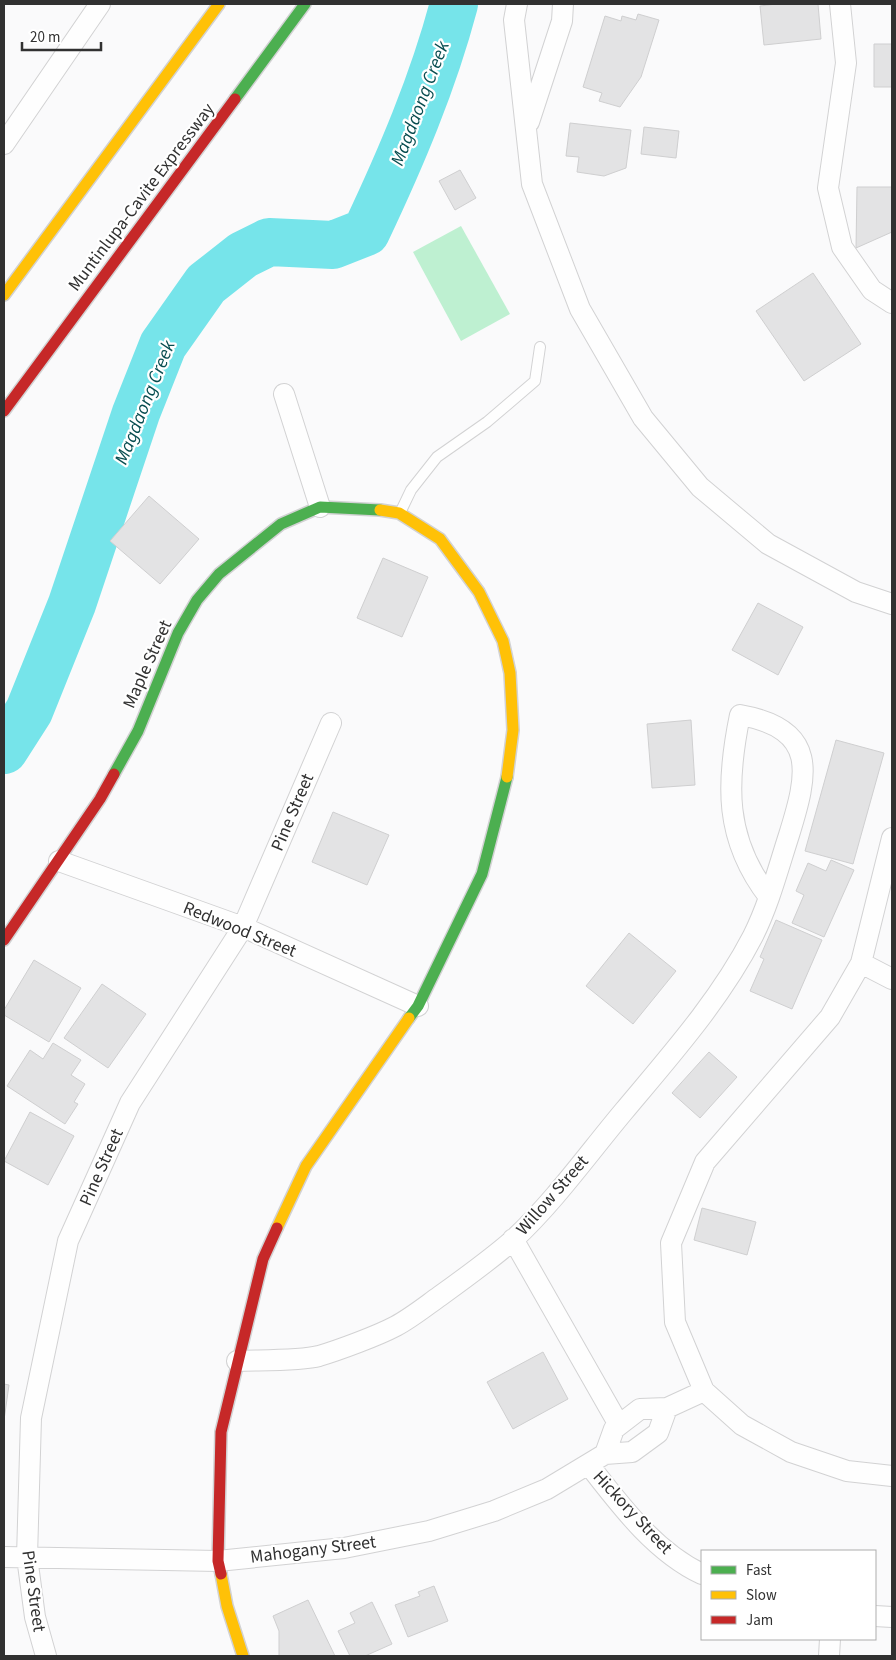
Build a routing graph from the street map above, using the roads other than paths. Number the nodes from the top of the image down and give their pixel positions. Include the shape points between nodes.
1 (100, 4) edge
2 (219, 4) edge
3 (305, 4) edge
4 (517, 4) edge
5 (563, 4) edge
6 (840, 4) edge
7 (527, 126) junction
8 (4, 144) edge
9 (4, 295) edge
10 (892, 303) edge
11 (540, 347) dead end
12 (284, 394) dead end
13 (4, 411) edge
14 (320, 507) junction
15 (399, 513) junction
16 (892, 604) edge
17 (331, 723) dead end
18 (892, 838) edge
19 (59, 861) junction
20 (769, 897) junction
21 (243, 927) junction
22 (4, 940) edge
23 (861, 963) junction
24 (892, 979) edge
25 (418, 1006) junction
26 (513, 1239) junction
27 (237, 1361) junction
28 (704, 1391) junction
29 (667, 1408) junction
30 (619, 1426) junction
31 (597, 1459) junction
32 (892, 1476) edge
33 (27, 1556) junction
34 (4, 1557) edge
35 (218, 1561) junction
36 (701, 1574) edge
37 (876, 1616) edge
38 (892, 1617) edge
39 (830, 1640) edge
40 (46, 1656) edge
41 (243, 1656) edge
42 (830, 1656) edge

1 - 8 street
2 - 9 main road
3 - 13 main road, Muntinlupa-Cavite Expressway
4 - 7 street via 514,20
5 - 7 street via 562,21
6 - 10 street via 846,63 828,188 842,248 872,290
7 - 16 street via 532,184 580,309 643,418 700,487 768,544 856,592
11 - 15 lane via 535,381 487,422 437,457 411,490
12 - 14 street
14 - 15 main road, Maple Street
14 - 19 main road, Maple Street via 280,524 219,574 196,600 178,633 138,731 100,799
15 - 25 main road via 440,539 479,592 503,641 510,673 513,730 505,788 482,874
17 - 21 street, Pine Street
18 - 23 street
19 - 21 street, Redwood Street
19 - 22 main road, Maple Street
20 - 20 street, Willow Street via 799,802 802,758 796,742 782,728 762,719 740,715 731,790 734,823 739,846 753,876
20 - 26 street, Willow Street via 753,935 691,1030
21 - 25 street, Redwood Street
21 - 33 street, Pine Street via 130,1103 68,1240 31,1418
23 - 24 street
23 - 28 street via 830,1017 705,1162 671,1243 675,1322
25 - 27 main road via 306,1166 263,1259
26 - 27 street, Willow Street via 396,1326 318,1357
26 - 30 street
27 - 35 main road via 221,1432
28 - 29 street
28 - 32 street via 742,1424 791,1452 846,1471
29 - 30 street via 640,1409
29 - 31 street, Mahogany Street via 658,1433 632,1452
30 - 31 street
31 - 35 street, Mahogany Street via 538,1493 429,1531 344,1548
31 - 36 street, Hickory Street via 613,1496 650,1536 685,1566
33 - 34 street, Mahogany Street
33 - 35 street, Mahogany Street
33 - 40 street, Pine Street via 36,1618
35 - 41 main road via 227,1606
37 - 38 street
39 - 42 street

